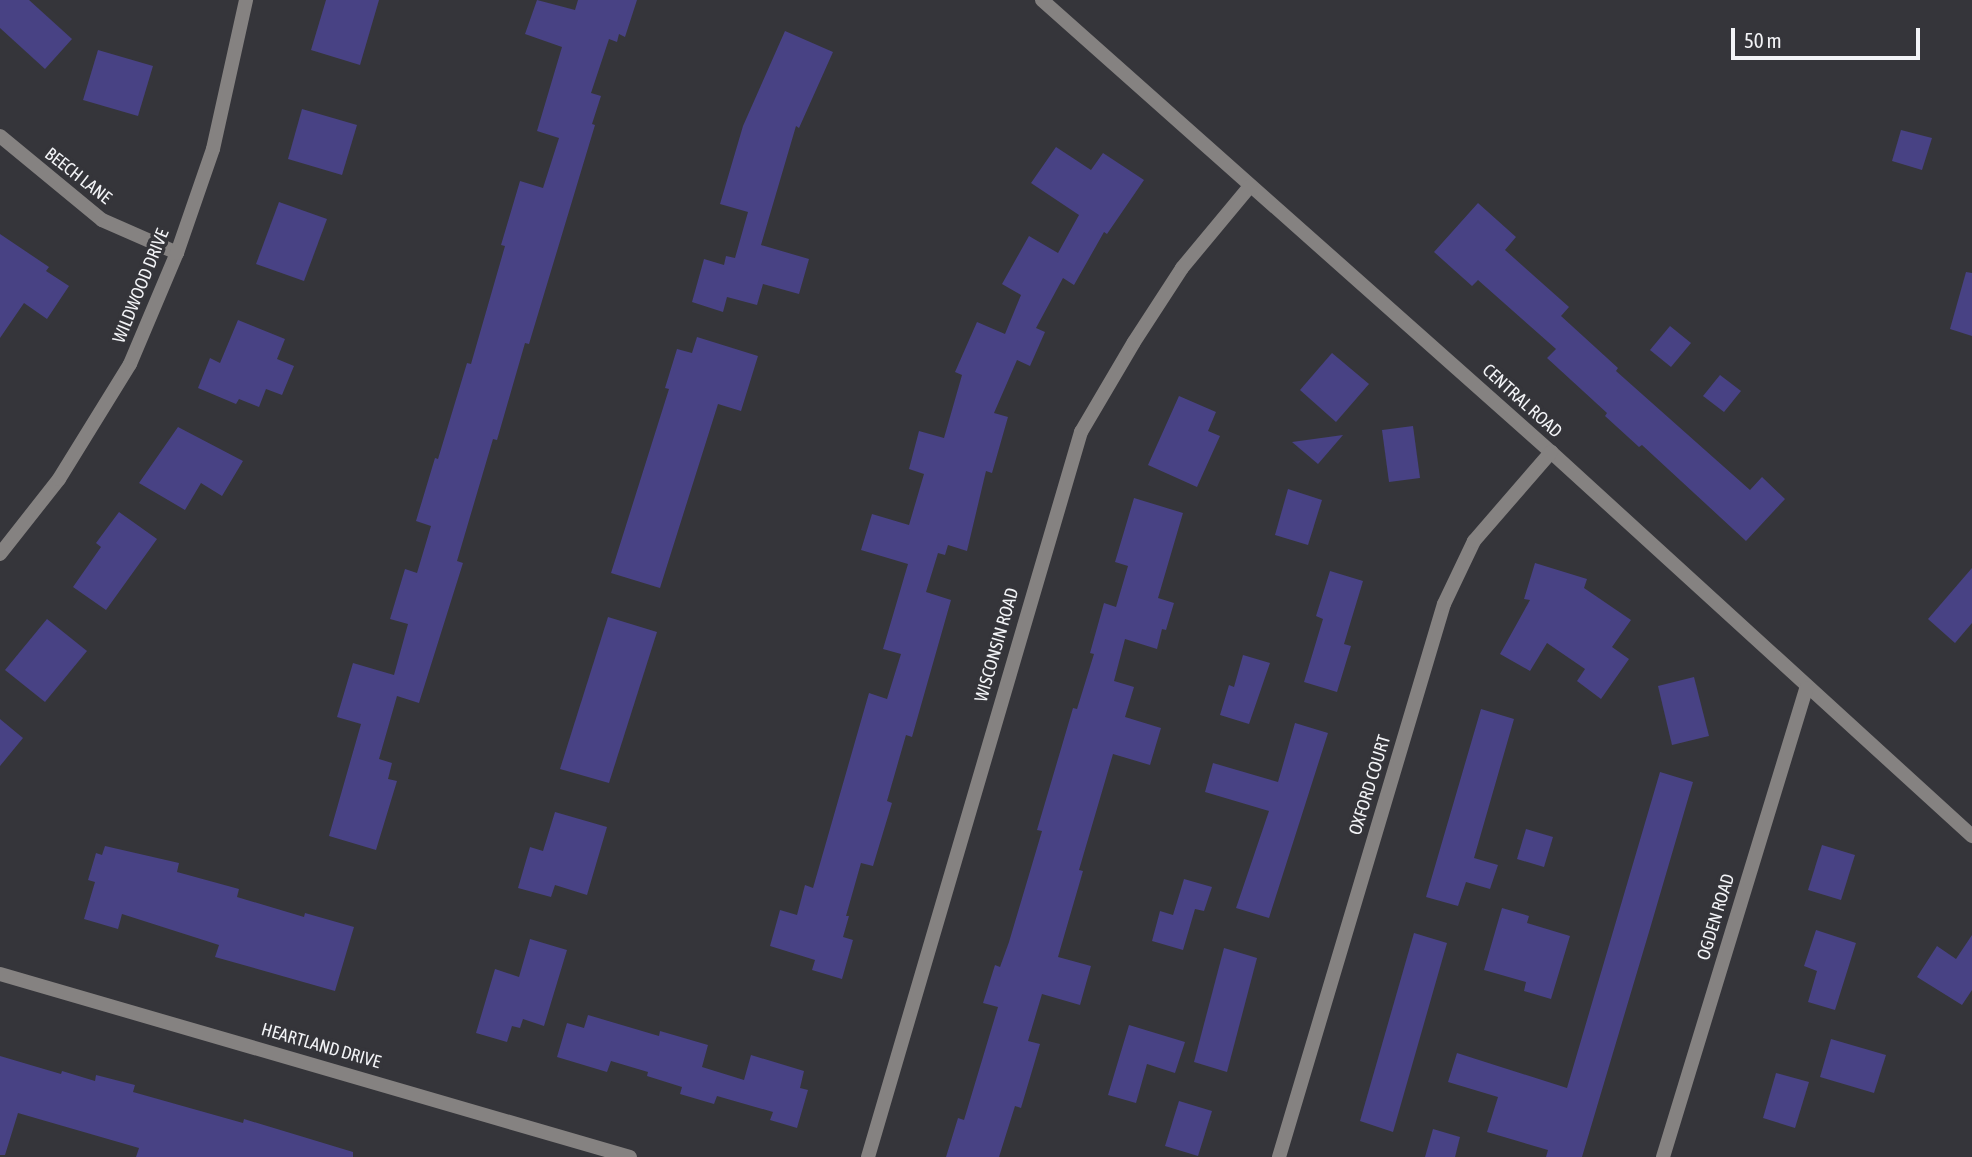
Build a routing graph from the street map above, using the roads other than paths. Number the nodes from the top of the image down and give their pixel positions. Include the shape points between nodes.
1 (246, 0) edge
2 (1042, 0) edge
3 (0, 136) edge
4 (1250, 186) junction
5 (177, 253) junction
6 (1551, 452) junction
7 (0, 554) edge
8 (1806, 688) junction
9 (1972, 836) edge
10 (0, 974) edge
11 (630, 1157) edge
12 (868, 1157) edge
13 (1279, 1157) edge
14 (1663, 1157) edge

1 - 5 street, WILDWOOD DRIVE via 213,149
2 - 4 street, CENTRAL ROAD
3 - 5 street, BEECH LANE via 102,220
4 - 6 street, CENTRAL ROAD
4 - 12 street, WISCONSIN ROAD via 1182,268 1081,432
5 - 7 street, WILDWOOD DRIVE via 130,364 59,479
6 - 8 street, CENTRAL ROAD
6 - 13 street, OXFORD COURT via 1474,541 1444,604
8 - 9 street, CENTRAL ROAD
8 - 14 street, OGDEN ROAD
10 - 11 street, HEARTLAND DRIVE

